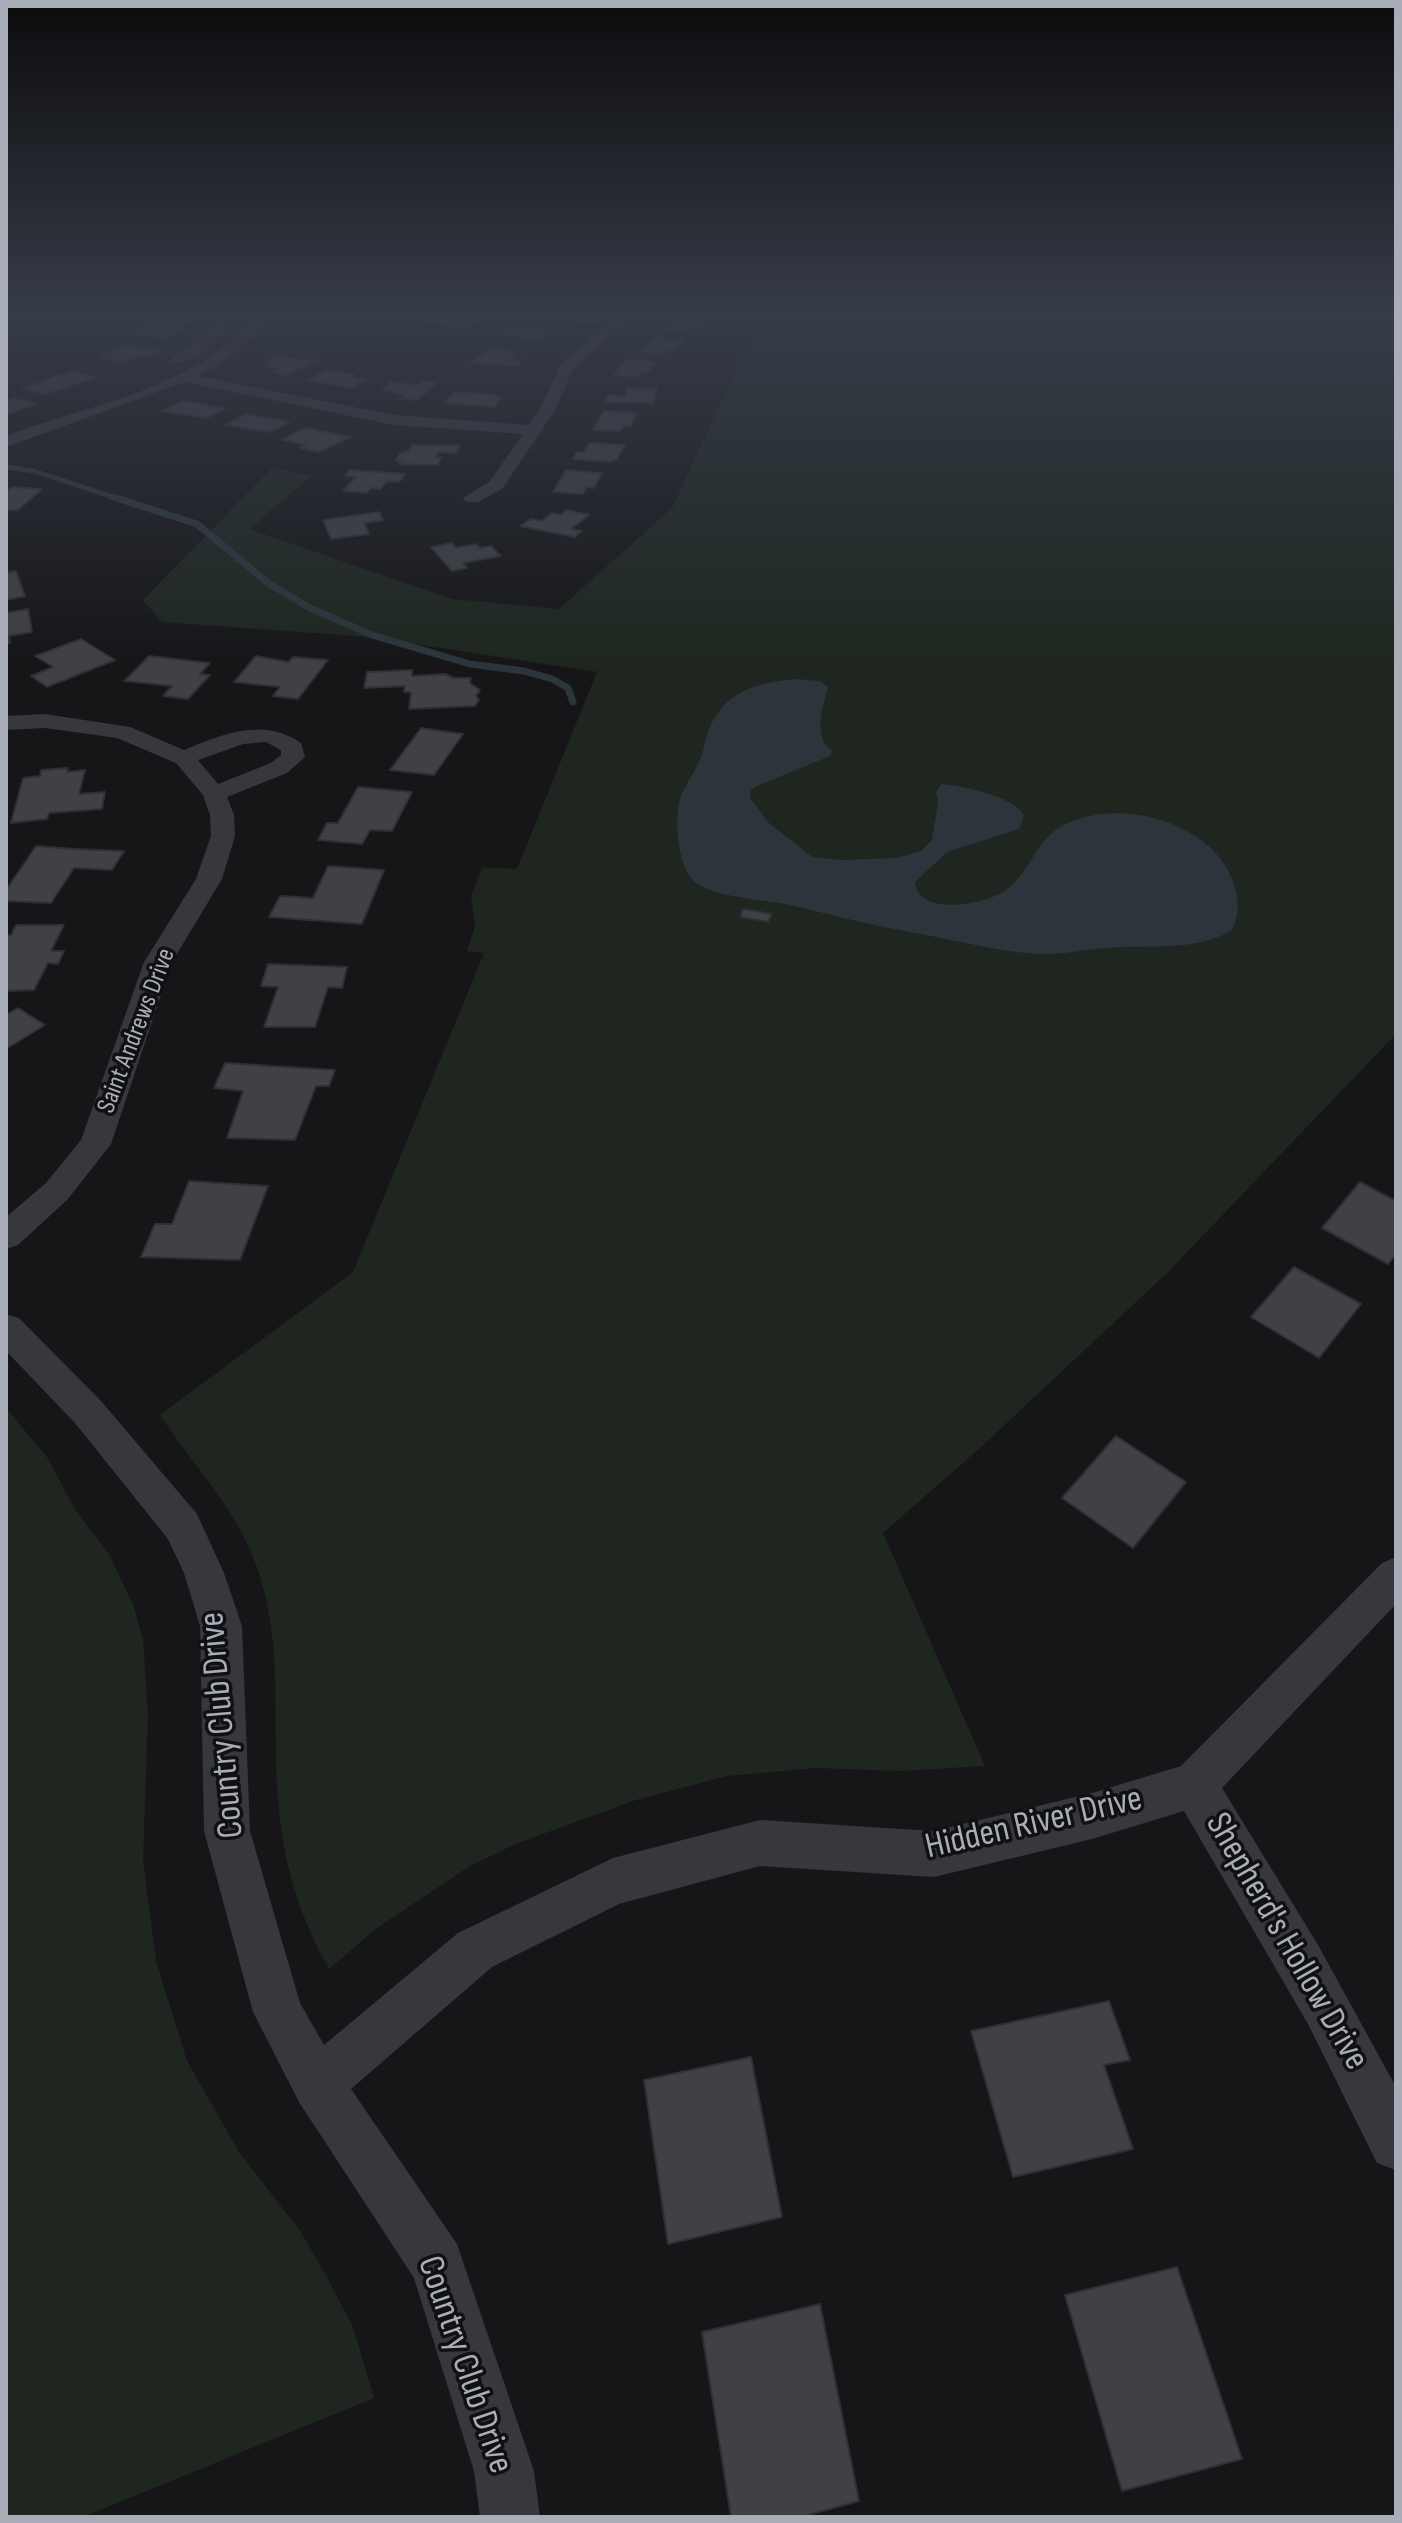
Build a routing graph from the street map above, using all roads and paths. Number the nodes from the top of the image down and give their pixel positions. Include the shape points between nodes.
1 (26, 433) edge
2 (532, 433) edge
3 (6, 442) edge
4 (472, 498) dead end
5 (6, 723) edge
6 (184, 758) junction
7 (214, 794) junction
8 (6, 1236) edge
9 (6, 1328) edge
10 (1396, 1576) edge
11 (1194, 1785) junction
12 (317, 2084) junction
13 (1396, 2144) edge
14 (510, 2517) edge

1 - 3 street
2 - 4 street via 496,485
5 - 6 street, Saint Andrews Drive via 45,721 122,732
6 - 7 street, Saint Andrews Drive
6 - 7 street via 264,734 282,737 293,748 293,757 279,768
7 - 8 street, Saint Andrews Drive via 222,815 219,855 158,962 95,1144 57,1191
9 - 12 street, Country Club Drive via 88,1412 183,1527 204,1573 221,1626 227,1831 278,2012
10 - 11 street, Hidden River Drive
11 - 12 street, Hidden River Drive via 934,1854 760,1843 613,1882 475,1950
11 - 13 street, Shepherd's Hollow Drive via 1310,1975
12 - 14 street, Country Club Drive via 437,2264 504,2471

